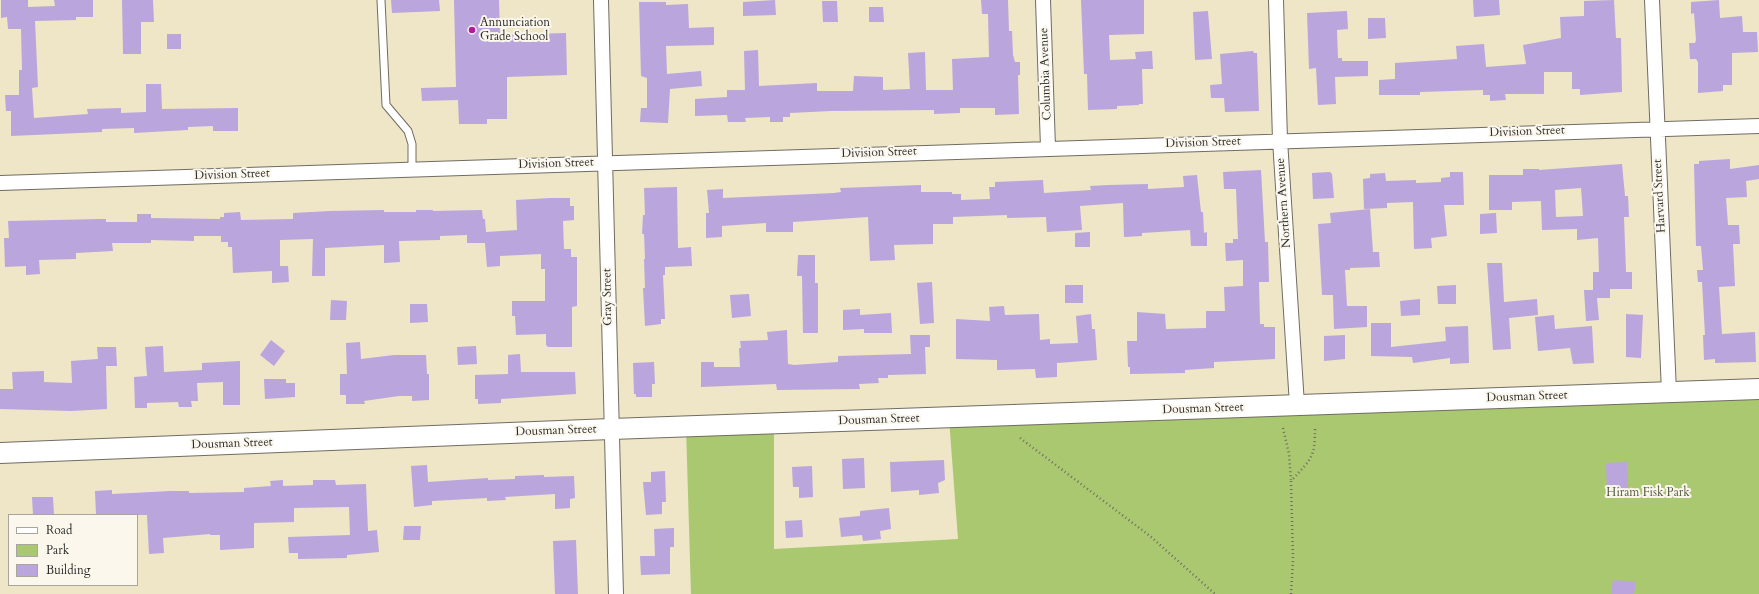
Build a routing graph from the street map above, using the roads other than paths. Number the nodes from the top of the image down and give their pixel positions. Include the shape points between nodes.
1 (381, 0) edge
2 (600, 0) edge
3 (1043, 0) edge
4 (1276, 0) edge
5 (1652, 0) edge
6 (1759, 126) edge
7 (1658, 128) junction
8 (1280, 140) junction
9 (1048, 148) junction
10 (604, 163) junction
11 (412, 169) junction
12 (0, 183) edge
13 (1759, 389) edge
14 (1669, 392) junction
15 (1297, 405) junction
16 (611, 429) junction
17 (0, 453) edge
18 (616, 594) edge

1 - 11 lane via 386,105 408,131 412,144
2 - 10 street, Gray Street
3 - 9 street, Columbia Avenue
4 - 8 street, Northern Avenue
5 - 7 street, Harvard Street
6 - 7 street, Division Street
7 - 8 street, Division Street
7 - 14 street, Harvard Street
8 - 9 street, Division Street
8 - 15 street, Northern Avenue
9 - 10 street, Division Street
10 - 11 street, Division Street
10 - 16 street, Gray Street
11 - 12 street, Division Street
13 - 14 street, Dousman Street
14 - 15 street, Dousman Street
15 - 16 street, Dousman Street
16 - 17 street, Dousman Street
16 - 18 street, Gray Street

